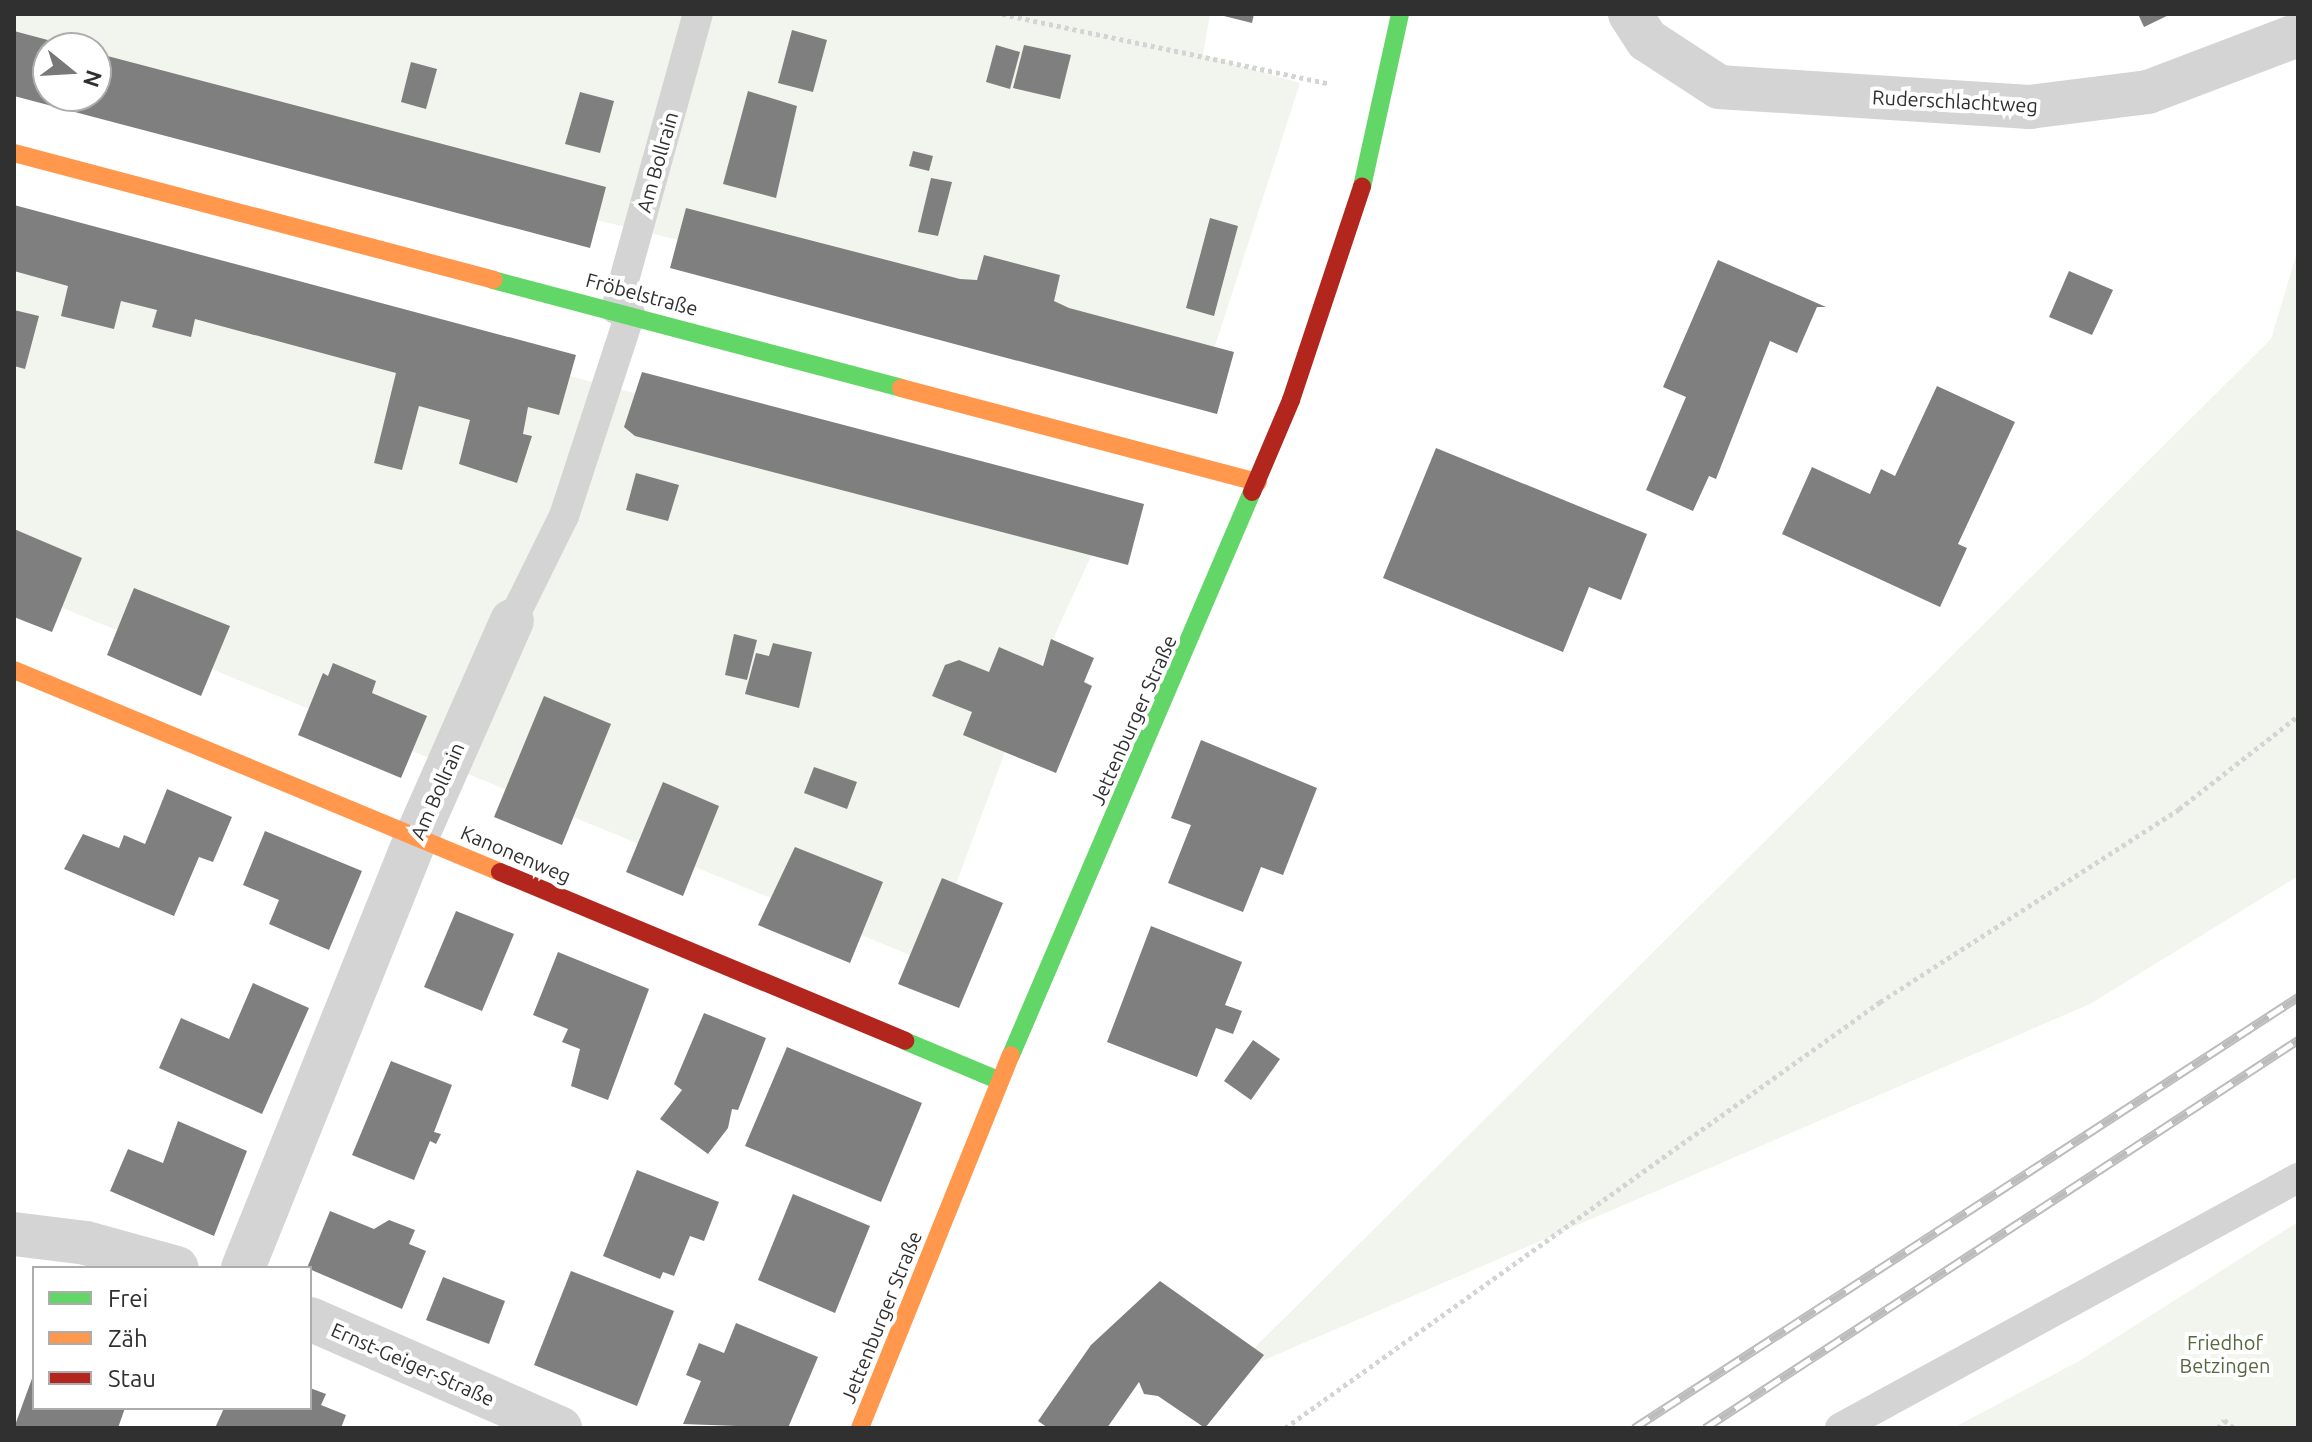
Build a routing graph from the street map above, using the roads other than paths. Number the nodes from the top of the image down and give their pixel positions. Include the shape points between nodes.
1 (698, 14) edge
2 (1400, 14) edge
3 (1630, 14) edge
4 (2298, 35) edge
5 (14, 153) edge
6 (623, 312) junction
7 (1258, 482) junction
8 (512, 621) joint
9 (14, 670) edge
10 (417, 836) junction
11 (1000, 1081) junction
12 (2298, 1178) edge
13 (14, 1234) edge
14 (170, 1266) edge
15 (244, 1266) edge
16 (312, 1320) edge
17 (560, 1428) edge
18 (860, 1428) edge
19 (1840, 1428) edge

1 - 6 lane, Am Bollrain
2 - 7 street, Jettenburger Straße via 1338,274
3 - 4 street, Ruderschlachtweg via 1647,40 1719,87 2029,107 2148,92
5 - 6 street, Fröbelstraße
6 - 7 street, Fröbelstraße
6 - 8 lane, Am Bollrain via 564,516
7 - 11 street, Jettenburger Straße
8 - 10 street, Am Bollrain
9 - 10 street, Kanonenweg
10 - 11 street, Kanonenweg
10 - 15 street, Am Bollrain
11 - 18 street, Jettenburger Straße
12 - 19 lane
13 - 14 street via 86,1243
16 - 17 street, Ernst-Geiger-Straße

